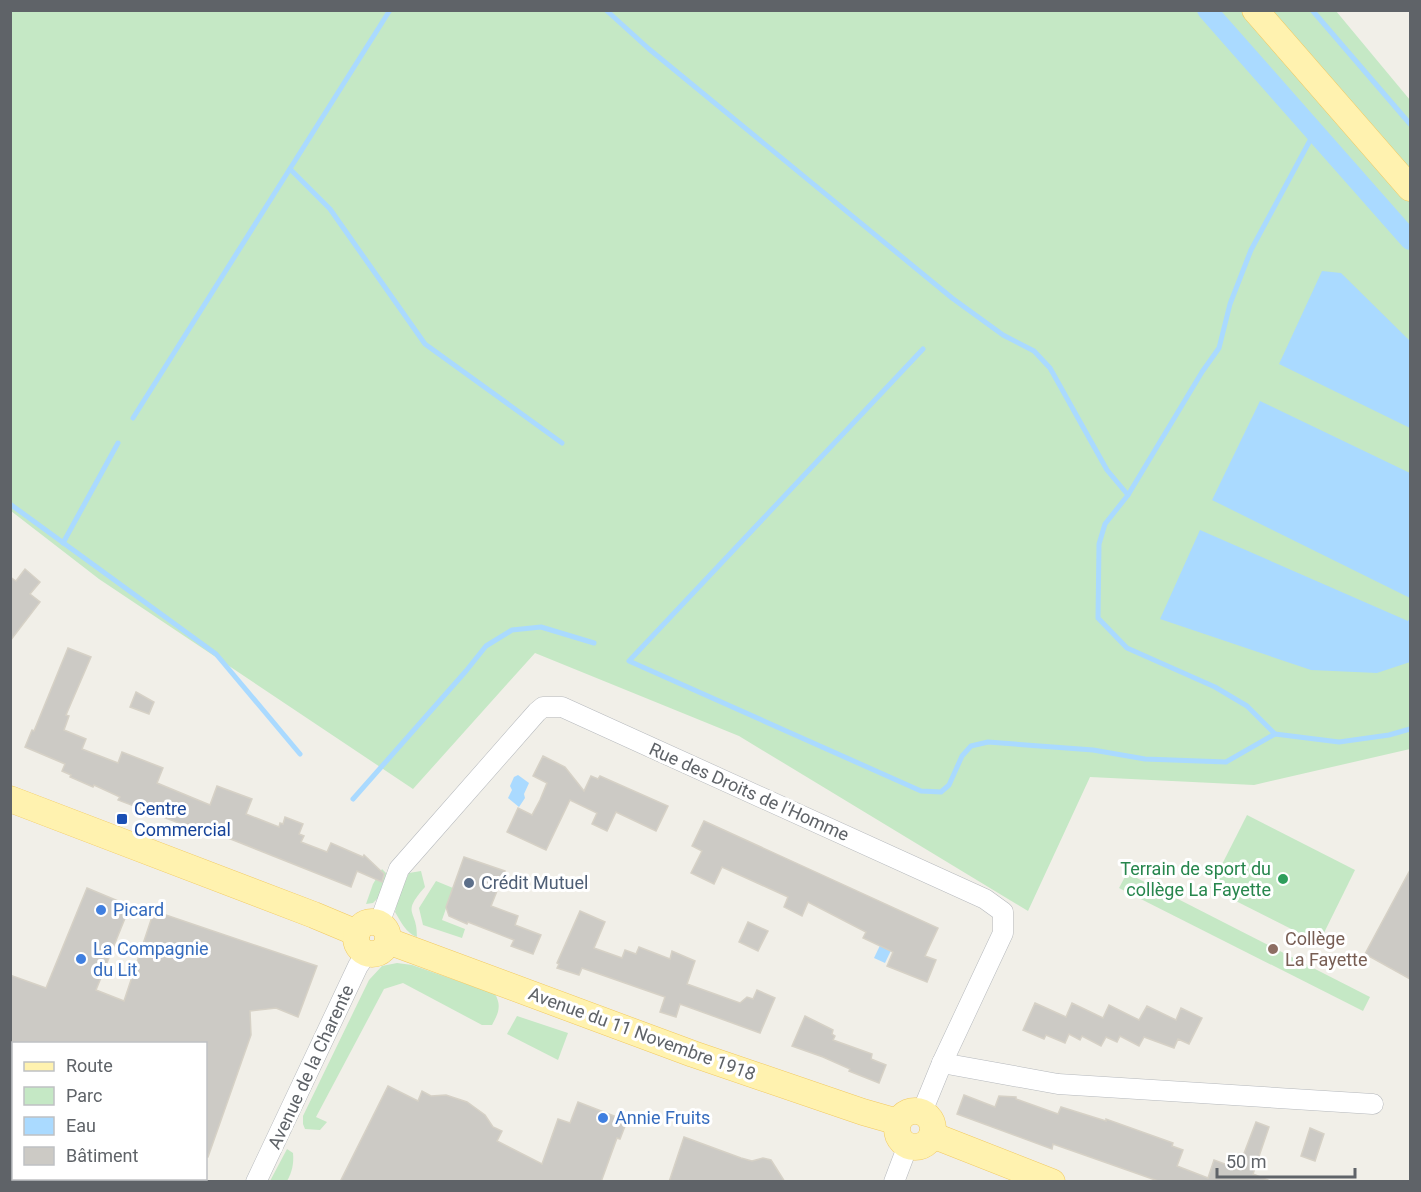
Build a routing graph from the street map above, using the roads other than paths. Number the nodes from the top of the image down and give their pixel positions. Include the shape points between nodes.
1 (1255, 10) edge
2 (1410, 188) edge
3 (10, 799) edge
4 (373, 938) junction
5 (942, 1063) junction
6 (1372, 1104) dead end
7 (922, 1112) junction
8 (898, 1122) junction
9 (932, 1135) junction
10 (908, 1145) junction
11 (256, 1182) edge
12 (894, 1182) edge
13 (1052, 1182) edge

1 - 2 main road
3 - 4 main road, Avenue du 11 Novembre 1918
4 - 5 street, Rue des Droits de l'Homme via 399,869 543,706 562,708 985,899 1003,912 1004,933
4 - 8 main road, Avenue du 11 Novembre 1918 via 693,1054
4 - 11 street, Avenue de la Charente
5 - 6 street via 1058,1084
5 - 7 street, Rue des Droits de l'Homme
7 - 8 main road via 908,1112
7 - 9 main road via 930,1119
8 - 10 main road via 900,1138
9 - 10 main road via 925,1144
9 - 13 main road
10 - 12 street

